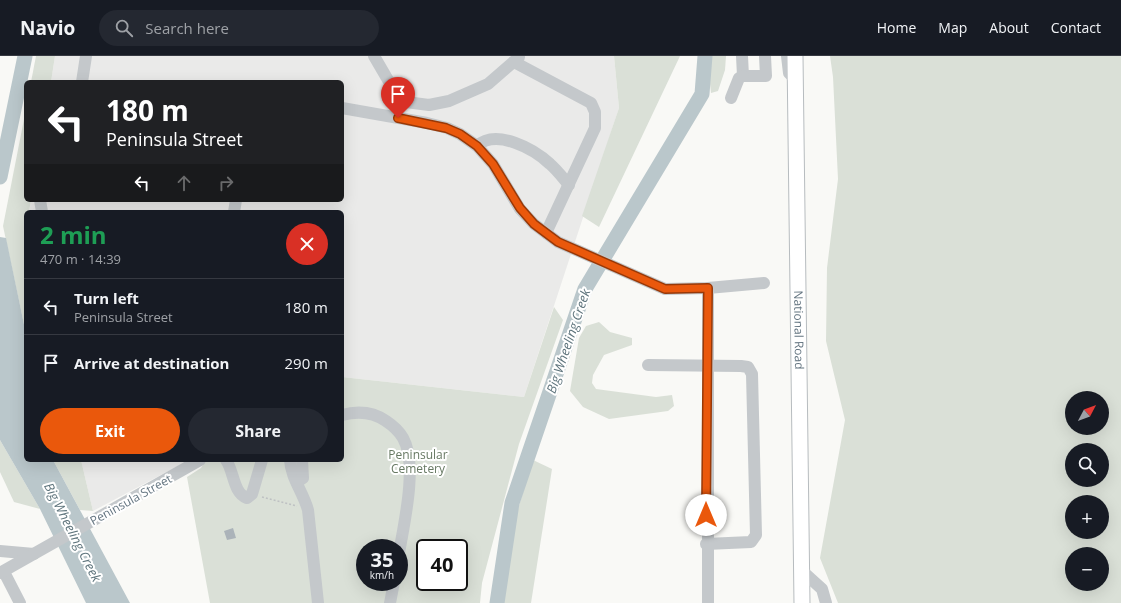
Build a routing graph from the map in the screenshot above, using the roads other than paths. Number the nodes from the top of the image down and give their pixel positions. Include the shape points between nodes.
1 (86, 56) edge
2 (374, 56) edge
3 (742, 56) edge
4 (765, 56) edge
5 (787, 56) edge
6 (795, 56) edge
7 (517, 59) edge
8 (744, 76) junction
9 (796, 79) junction
10 (82, 80) edge
11 (731, 98) dead end
12 (429, 104) junction
13 (344, 108) edge
14 (427, 122) junction
15 (477, 146) junction
16 (569, 185) junction
17 (546, 233) junction
18 (764, 283) dead end
19 (708, 288) junction
20 (648, 365) dead end
21 (707, 365) junction
22 (344, 415) edge
23 (197, 462) edge
24 (227, 462) edge
25 (261, 462) edge
26 (290, 462) edge
27 (302, 462) edge
28 (297, 482) junction
29 (401, 539) edge
30 (706, 544) junction
31 (0, 551) edge
32 (38, 552) junction
33 (801, 570) junction
34 (2, 572) edge
35 (392, 591) edge
36 (20, 603) edge
37 (318, 603) edge
38 (390, 603) edge
39 (708, 603) edge
40 (802, 603) edge
41 (826, 603) edge

1 - 10 street
2 - 12 street via 388,80 406,102
3 - 8 street
4 - 8 street via 766,76
5 - 9 street via 789,73
6 - 9 main road, National Road
7 - 12 street via 488,84 449,101
7 - 16 street via 593,106 595,128
8 - 11 street via 739,78
9 - 33 main road, National Road
12 - 14 street
13 - 14 street
14 - 15 street via 460,134
15 - 16 street via 488,139 519,145 551,164
15 - 17 street via 493,164 520,208
16 - 17 street
17 - 19 street via 579,252 665,289
18 - 19 street
19 - 21 street
20 - 21 street
21 - 30 street
21 - 30 street via 748,367 752,374 756,535 751,542
22 - 29 street via 366,413 380,417 393,426 403,438 410,473
23 - 32 street, Peninsula Street
24 - 25 street via 238,490 247,498 252,494
26 - 28 street via 291,472
27 - 28 street via 303,478
28 - 37 street via 308,510
30 - 39 street
31 - 32 street
32 - 34 street, Peninsula Street
33 - 40 main road, National Road
33 - 41 street via 822,589
34 - 36 street
35 - 38 street

